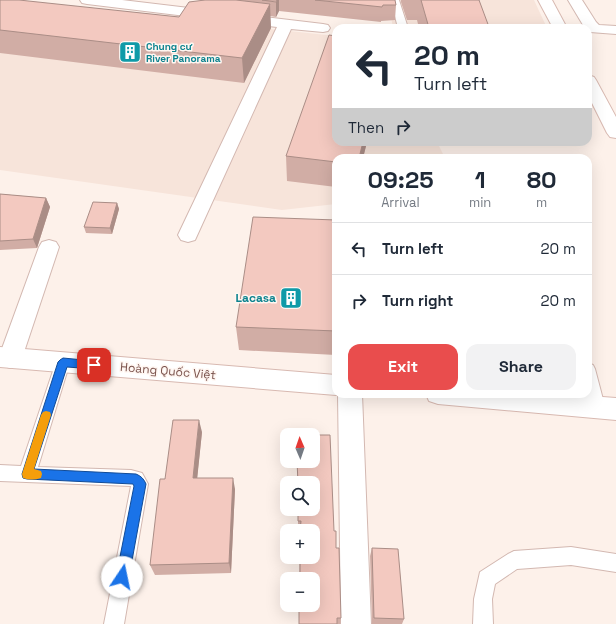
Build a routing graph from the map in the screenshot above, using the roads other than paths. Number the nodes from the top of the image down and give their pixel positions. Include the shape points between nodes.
1 (86, 0) edge
2 (395, 0) edge
3 (545, 0) edge
4 (575, 0) edge
5 (228, 17) junction
6 (189, 22) edge
7 (286, 24) junction
8 (402, 24) edge
9 (558, 24) edge
10 (589, 24) edge
11 (592, 27) edge
12 (323, 28) dead end
13 (616, 30) edge
14 (592, 88) edge
15 (616, 133) edge
16 (188, 235) dead end
17 (49, 247) dead end
18 (5, 358) edge
19 (63, 362) junction
20 (592, 377) edge
21 (332, 386) edge
22 (350, 398) edge
23 (486, 398) edge
24 (607, 408) edge
25 (0, 473) edge
26 (27, 474) junction
27 (616, 563) edge
28 (114, 624) edge
29 (356, 624) edge
30 (483, 624) edge

1 - 5 street
2 - 8 lane
3 - 9 street
4 - 10 street
5 - 6 lane
5 - 7 street
7 - 12 street
7 - 16 street
11 - 13 street
14 - 15 street
17 - 18 street
18 - 19 street, Hoàng Quốc Việt
19 - 21 street, Hoàng Quốc Việt
19 - 26 lane
20 - 24 lane
22 - 29 street
23 - 24 street
25 - 26 lane
26 - 28 lane via 131,478 140,484
27 - 30 lane via 571,556 514,560 487,579 483,599

